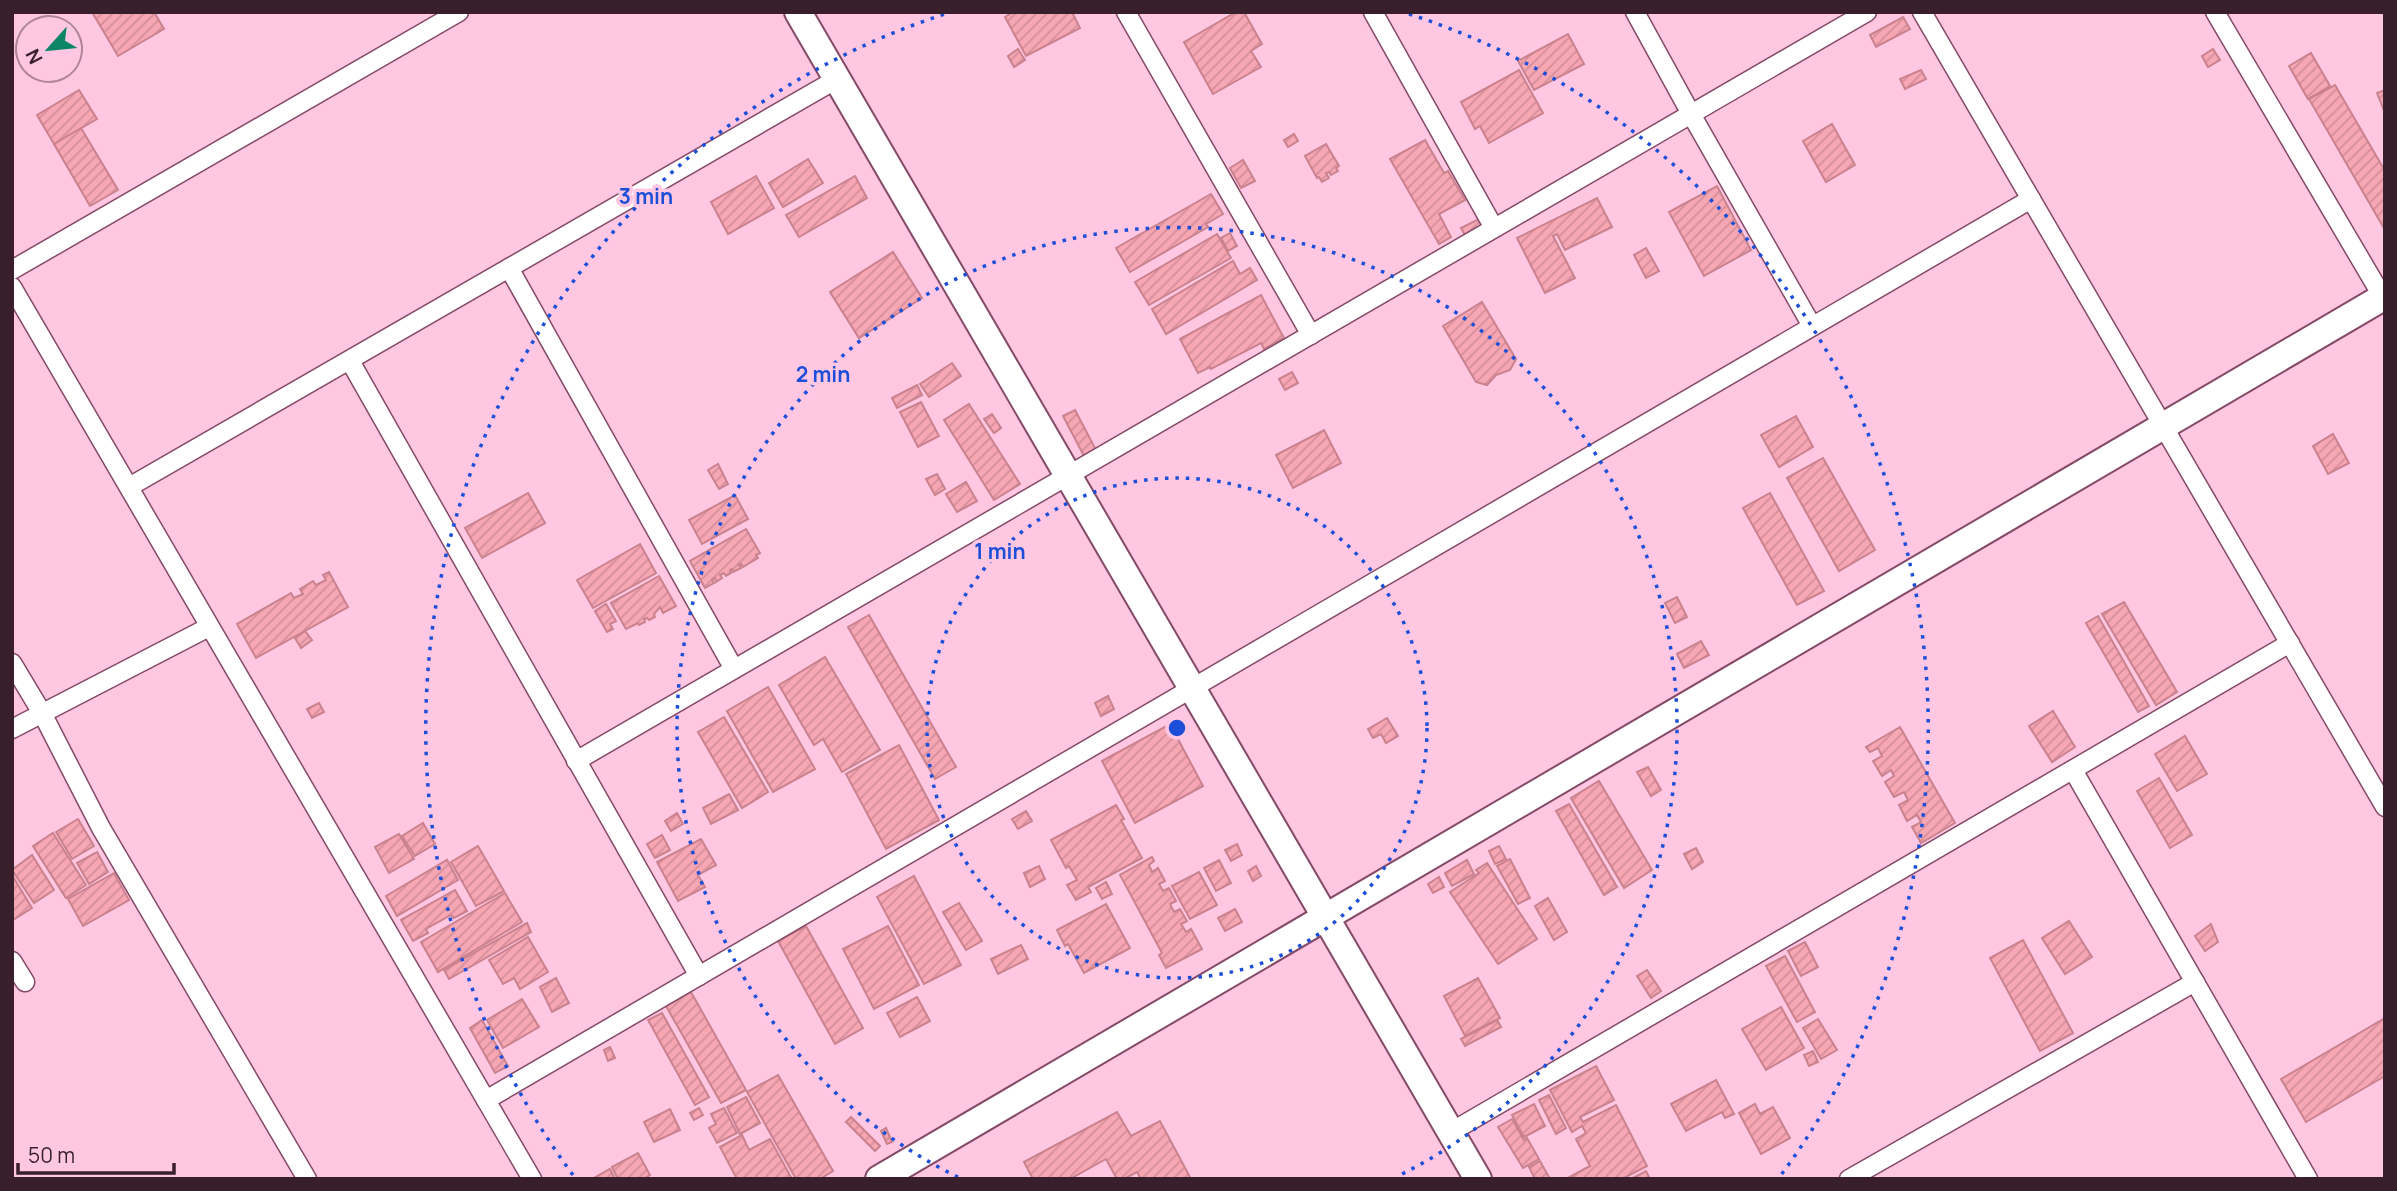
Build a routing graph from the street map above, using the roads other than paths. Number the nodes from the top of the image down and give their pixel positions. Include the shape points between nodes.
1 (458, 12) edge
2 (798, 12) edge
3 (1126, 12) edge
4 (1373, 12) edge
5 (1635, 12) edge
6 (1867, 12) edge
7 (1922, 12) edge
8 (2215, 12) edge
9 (837, 79) junction
10 (1691, 114) junction
11 (2031, 199) junction
12 (1494, 228) junction
13 (509, 268) junction
14 (12, 270) edge
15 (14, 292) edge
16 (2384, 298) edge
17 (1812, 326) junction
18 (1311, 335) junction
19 (350, 361) junction
20 (2164, 427) junction
21 (1068, 475) junction
22 (129, 487) junction
23 (209, 627) junction
24 (2290, 643) junction
25 (12, 663) edge
26 (734, 669) junction
27 (1192, 689) junction
28 (42, 713) junction
29 (12, 729) edge
30 (576, 761) junction
31 (2073, 770) junction
32 (2385, 807) edge
33 (1325, 917) junction
34 (12, 961) edge
35 (699, 976) junction
36 (25, 982) dead end
37 (2195, 982) junction
38 (486, 1100) junction
39 (1451, 1132) junction
40 (307, 1179) edge
41 (532, 1179) edge
42 (879, 1179) edge
43 (1478, 1179) edge
44 (1849, 1179) edge
45 (2308, 1179) edge

1 - 14 street
2 - 9 street
3 - 18 street
4 - 12 street
5 - 10 street
6 - 10 street
7 - 11 street
8 - 16 street
9 - 13 street
9 - 21 street
10 - 12 street
10 - 17 street
11 - 17 street
11 - 20 street
12 - 18 street
13 - 19 street
13 - 26 street
15 - 22 street
16 - 20 street
17 - 27 street
18 - 21 street
19 - 22 street
19 - 30 street
20 - 24 street
20 - 33 street
21 - 26 street
21 - 27 street
22 - 23 street
23 - 28 street
23 - 38 street
24 - 31 street
24 - 32 street
25 - 28 street
26 - 30 street
27 - 33 street
27 - 35 street
28 - 29 street
28 - 40 street via 101,828
30 - 35 street
31 - 37 street
31 - 39 street
33 - 39 street
33 - 42 street
34 - 36 street
35 - 38 street
37 - 44 street
37 - 45 street
38 - 41 street
39 - 43 street

